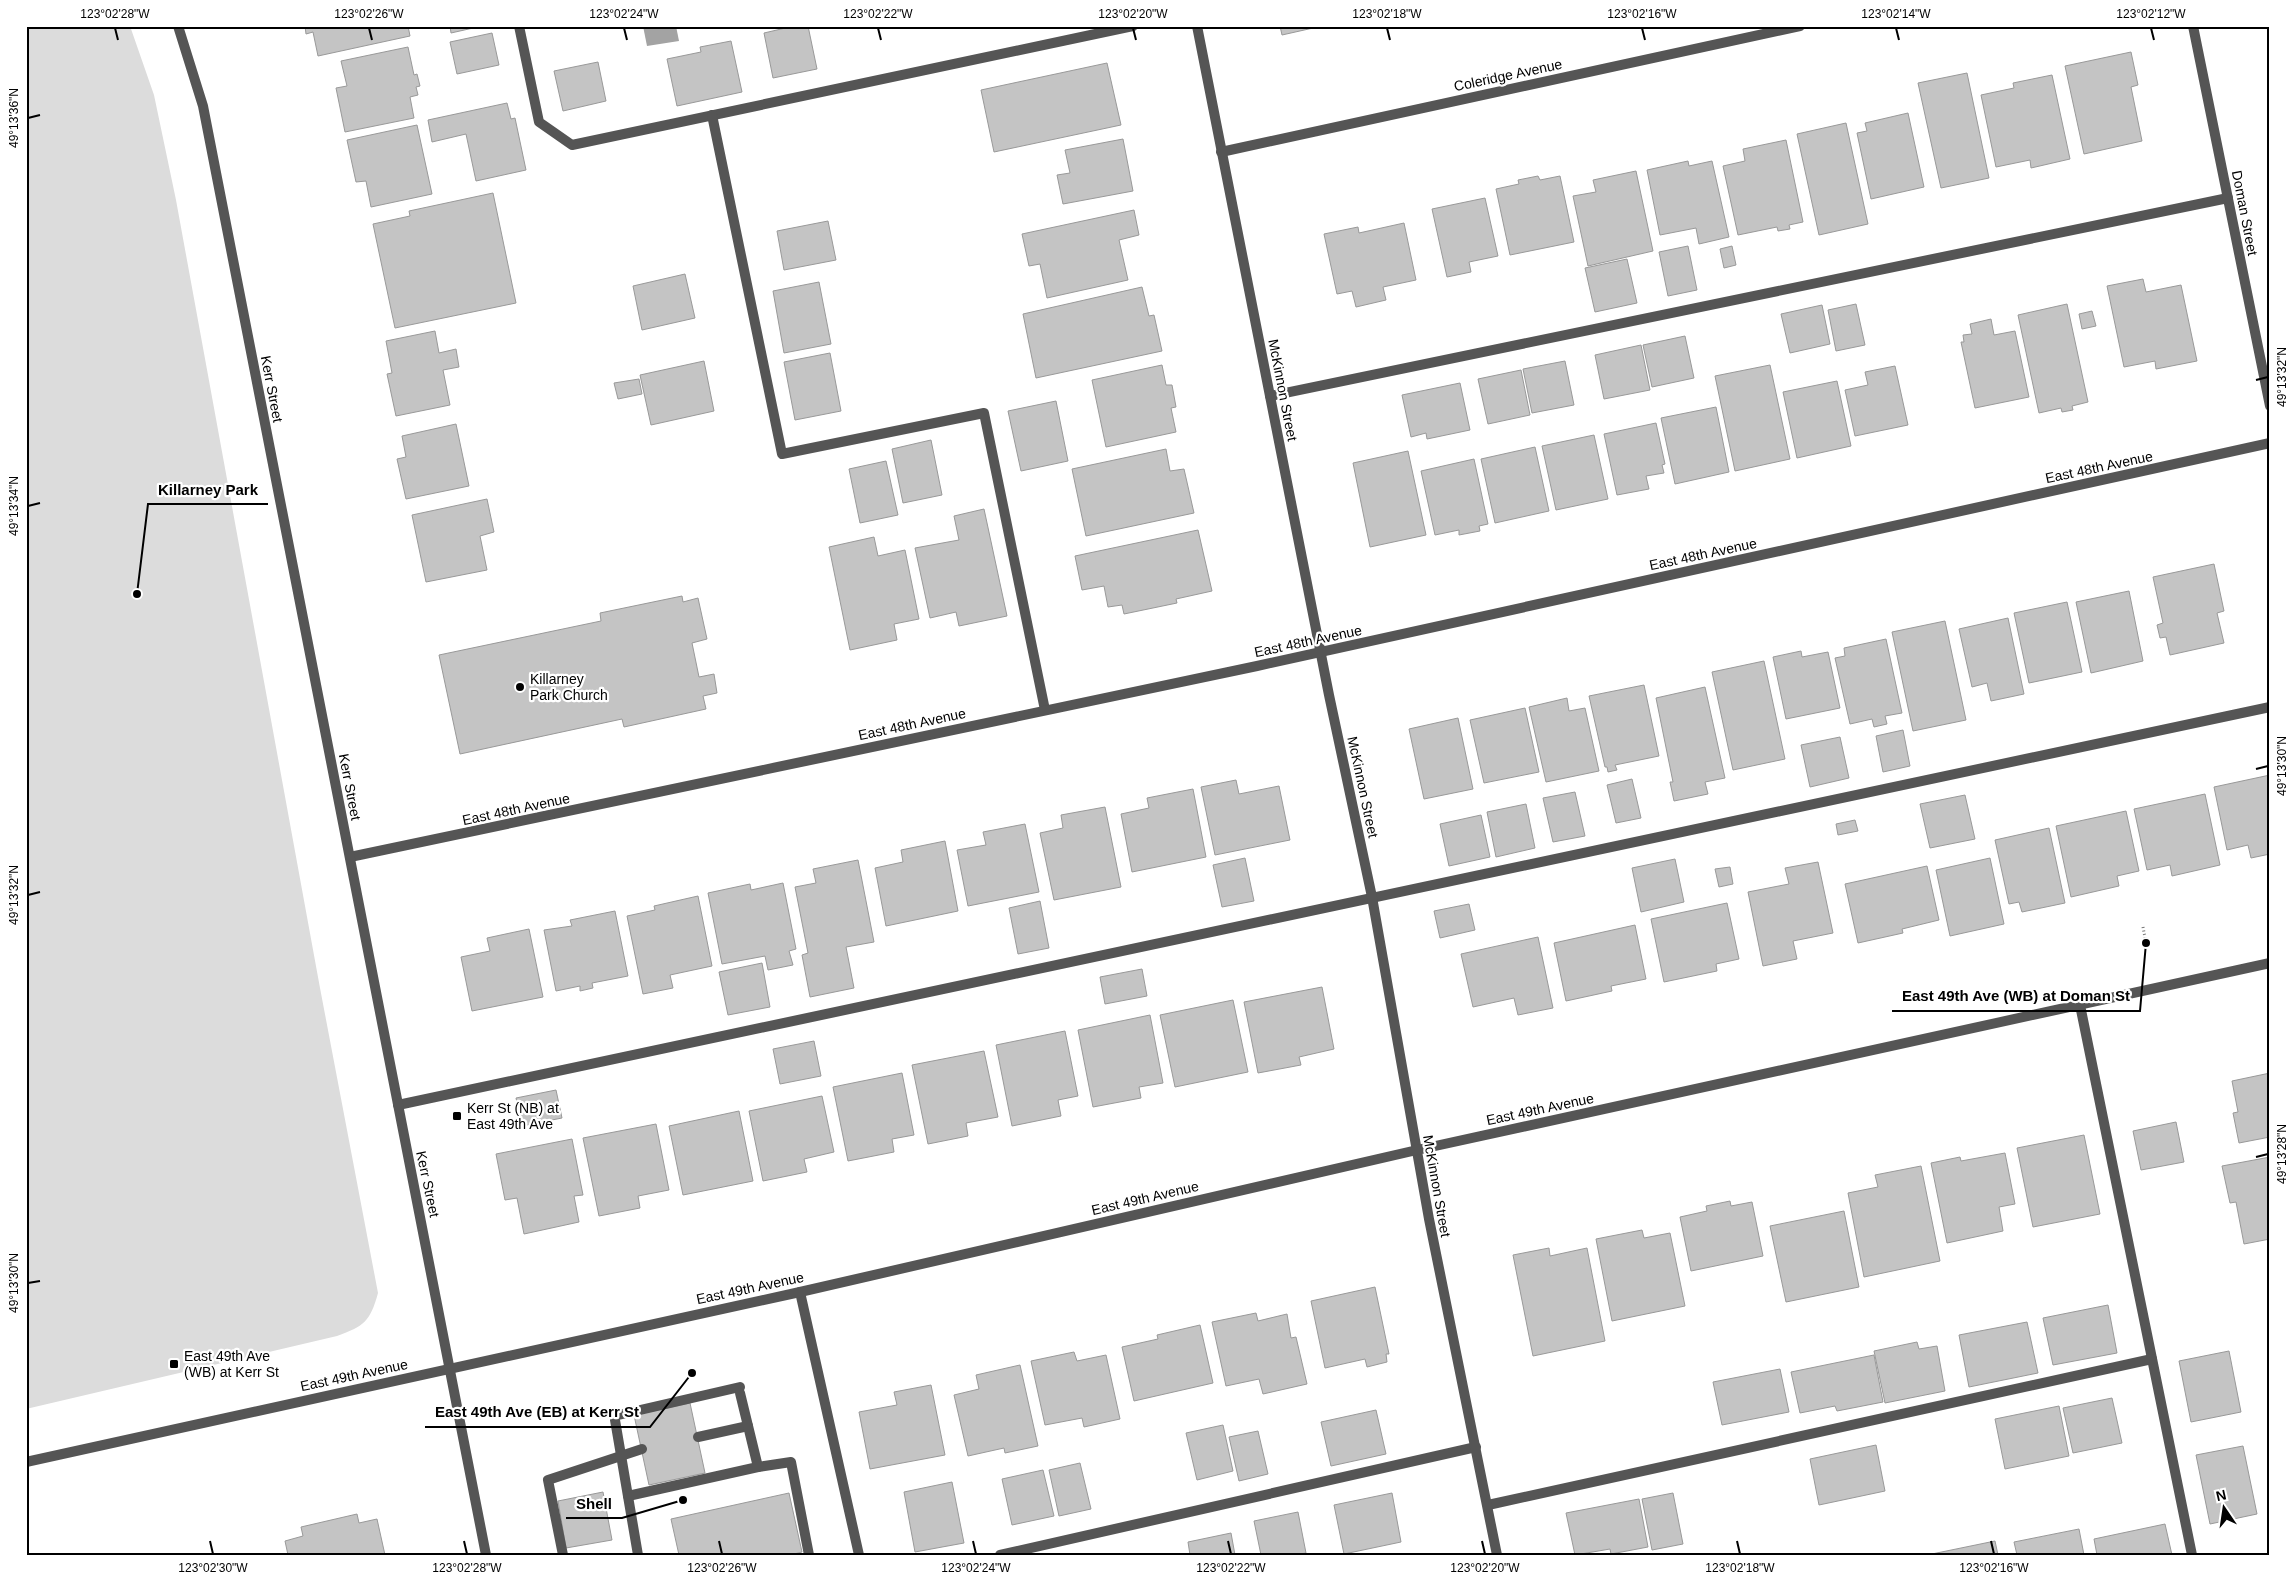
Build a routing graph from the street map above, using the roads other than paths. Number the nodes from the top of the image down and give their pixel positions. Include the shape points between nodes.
1 (178, 26) edge
2 (519, 26) edge
3 (1133, 26) edge
4 (1197, 26) edge
5 (1800, 26) edge
6 (2193, 26) edge
7 (712, 115) junction
8 (1222, 152) junction
9 (2228, 198) junction
10 (1270, 396) junction
11 (2270, 406) edge
12 (2270, 443) edge
13 (1320, 652) junction
14 (2270, 707) edge
15 (1045, 710) junction
16 (350, 857) junction
17 (1372, 897) junction
18 (2270, 963) edge
19 (2080, 1005) junction
20 (398, 1105) junction
21 (1417, 1150) junction
22 (800, 1292) junction
23 (2152, 1358) junction
24 (450, 1368) junction
25 (748, 1426) junction
26 (698, 1437) dead end
27 (1476, 1448) junction
28 (642, 1449) dead end
29 (621, 1455) junction
30 (26, 1462) edge
31 (758, 1467) junction
32 (628, 1496) junction
33 (1488, 1505) junction
34 (486, 1555) edge
35 (563, 1555) edge
36 (638, 1555) edge
37 (809, 1555) edge
38 (859, 1555) edge
39 (1000, 1555) edge
40 (1497, 1555) edge
41 (2192, 1555) edge

1 - 16 street, Kerr Street via 203,106
2 - 7 street via 539,122 572,145
3 - 7 street
4 - 8 street, McKinnon Street
5 - 8 street, Coleridge Avenue
6 - 9 street, Doman Street
7 - 15 street via 782,454 984,413
8 - 10 street, McKinnon Street
9 - 10 street
9 - 11 street, Doman Street
10 - 13 street, McKinnon Street
12 - 13 street, East 48th Avenue
13 - 15 street, East 48th Avenue
13 - 17 street, McKinnon Street
14 - 17 street
15 - 16 street, East 48th Avenue
16 - 20 street, Kerr Street
17 - 20 street
17 - 21 street, McKinnon Street
18 - 19 street, East 49th Avenue
19 - 21 street, East 49th Avenue
19 - 23 street
20 - 24 street, Kerr Street
21 - 22 street, East 49th Avenue
21 - 27 street, McKinnon Street
22 - 24 street, East 49th Avenue
22 - 38 street
23 - 33 street
23 - 41 street
24 - 30 street, East 49th Avenue
24 - 34 street, Kerr Street
25 - 26 street
25 - 29 street via 740,1390 614,1418
25 - 31 street
27 - 33 street, McKinnon Street
27 - 39 street
28 - 29 street
29 - 32 street
29 - 35 street via 548,1480
31 - 32 street
31 - 37 street via 791,1462
32 - 36 street
33 - 40 street, McKinnon Street

